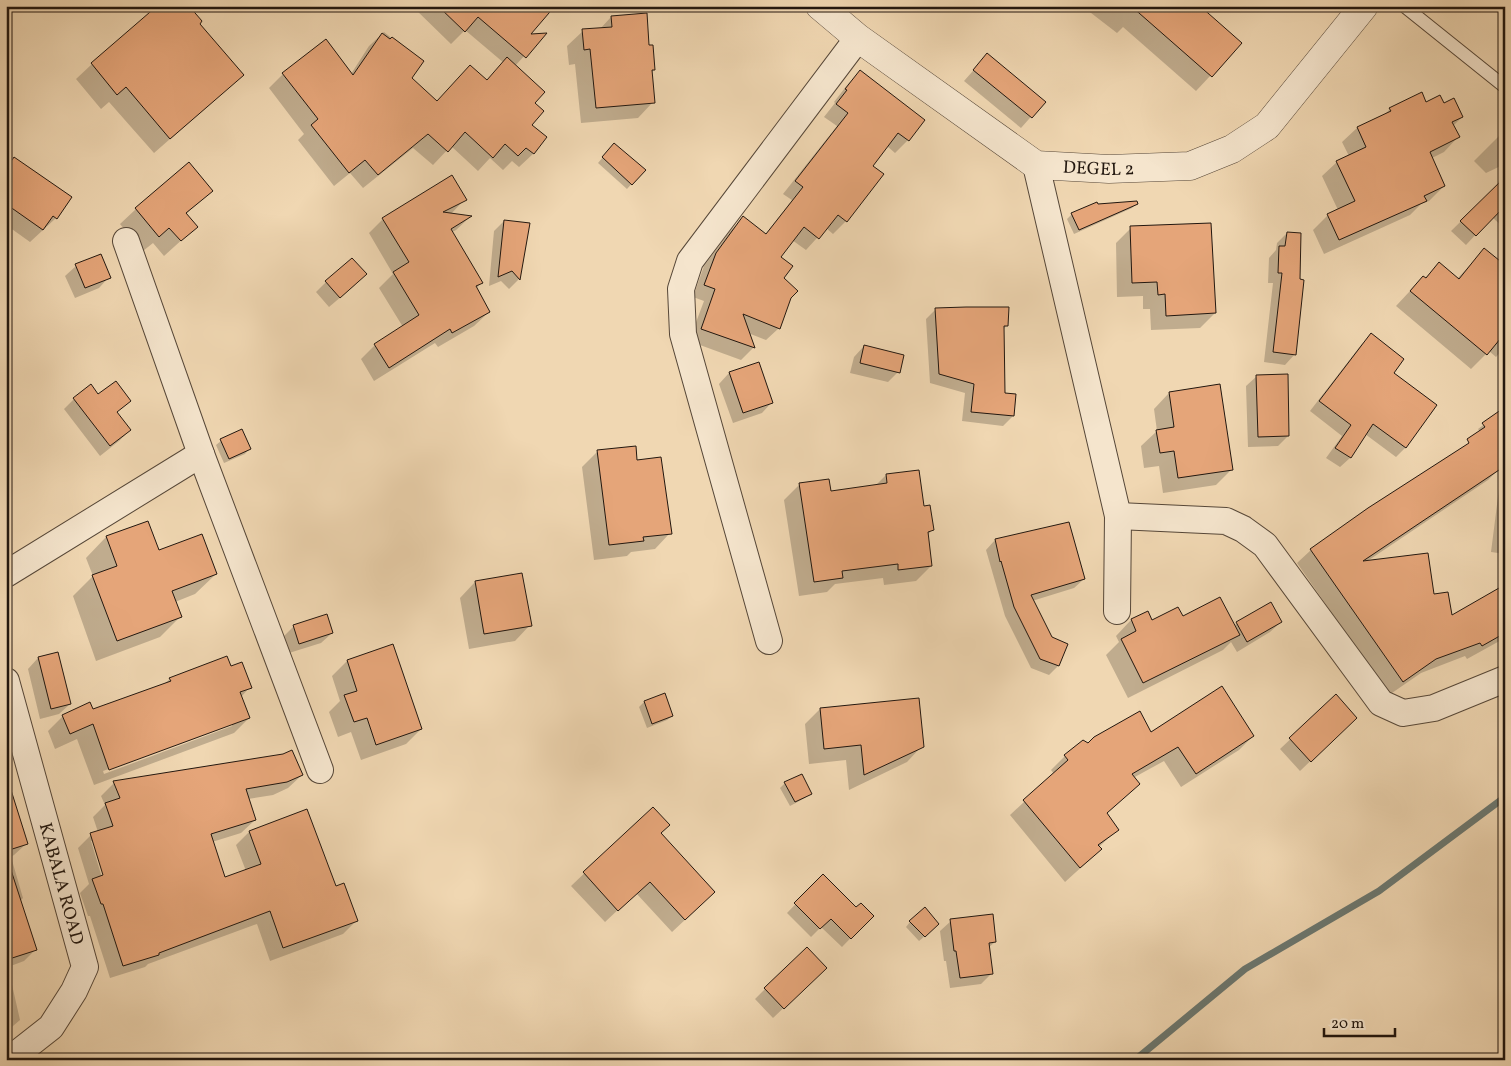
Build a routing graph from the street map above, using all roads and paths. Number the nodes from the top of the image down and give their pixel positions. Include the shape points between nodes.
1 (820, 6) edge
2 (1364, 6) edge
3 (1404, 6) edge
4 (858, 38) junction
5 (1505, 87) edge
6 (1036, 165) junction
7 (126, 241) dead end
8 (201, 454) junction
9 (1118, 516) junction
10 (6, 574) edge
11 (1117, 611) dead end
12 (769, 641) dead end
13 (1505, 679) edge
14 (6, 681) edge
15 (320, 770) dead end
16 (9, 1060) edge

1 - 4 street
2 - 6 street, DEGEL 2 via 1267,126 1232,149 1190,166 1109,170
3 - 5 lane
4 - 6 street
4 - 12 street via 690,261 681,289 683,334
6 - 9 street
7 - 8 street
8 - 10 street
8 - 15 street
9 - 11 street
9 - 13 street via 1226,521 1243,529 1265,545 1381,702 1404,713 1434,708
14 - 16 street, KABALA ROAD via 85,966 74,991 51,1027

